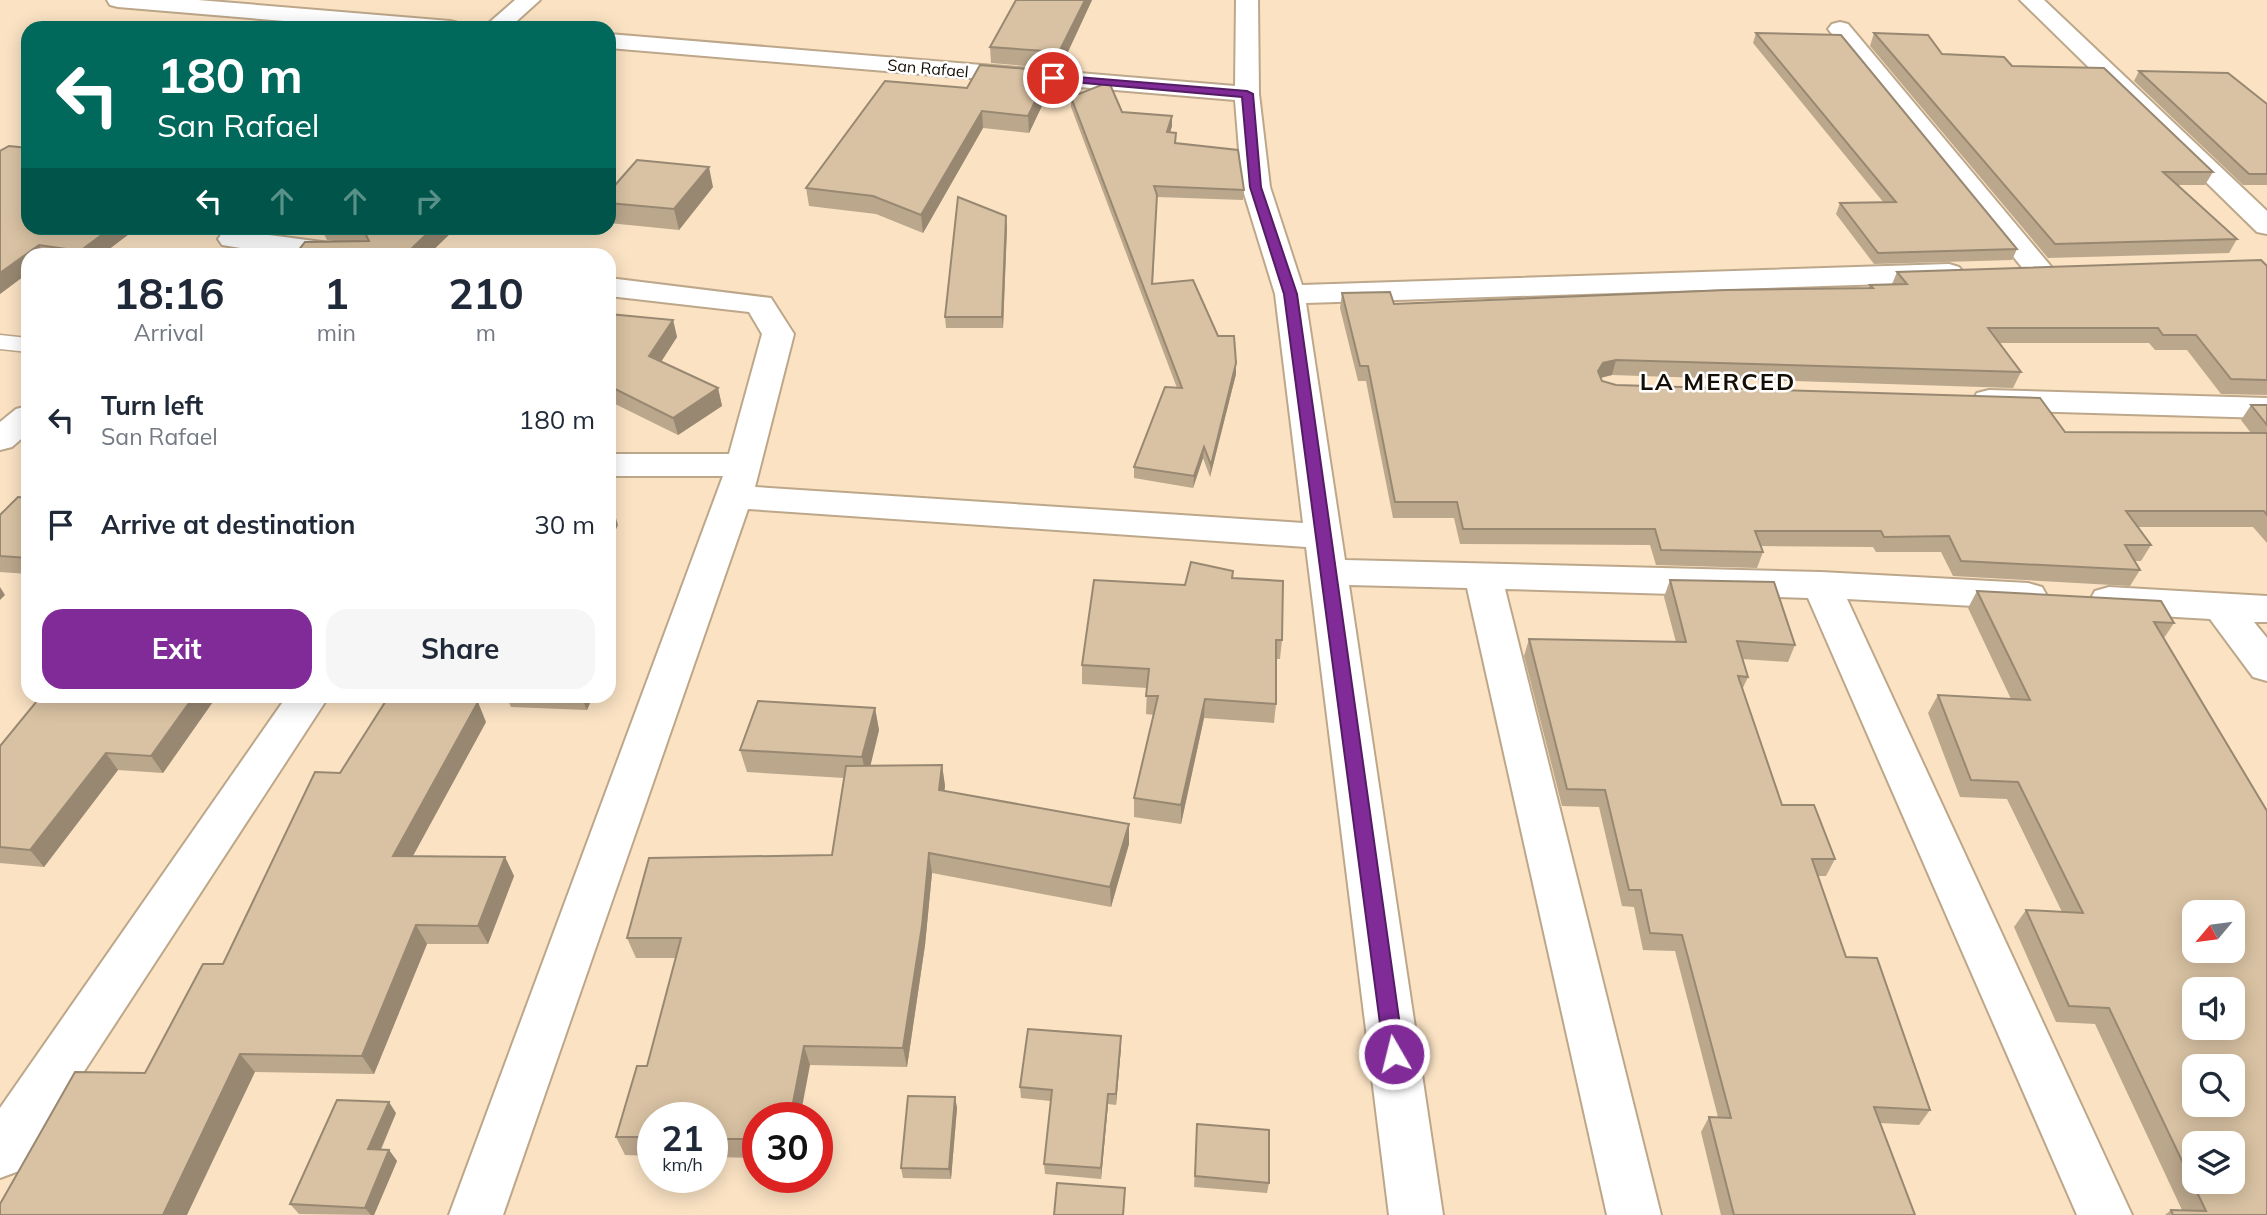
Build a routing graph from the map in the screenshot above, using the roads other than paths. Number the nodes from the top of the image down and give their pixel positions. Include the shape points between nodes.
1 (118, 0) edge
2 (529, 0) edge
3 (1247, 0) edge
4 (2031, 0) edge
5 (367, 21) edge
6 (504, 21) edge
7 (1840, 29) dead end
8 (616, 42) edge
9 (1247, 94) junction
10 (2267, 226) edge
11 (230, 241) edge
12 (291, 248) edge
13 (616, 288) edge
14 (1290, 294) junction
15 (0, 342) edge
16 (21, 344) edge
17 (1960, 399) edge
18 (2267, 408) edge
19 (616, 466) edge
20 (740, 481) junction
21 (1324, 554) junction
22 (1483, 577) junction
23 (1821, 585) junction
24 (2222, 607) junction
25 (2267, 609) edge
26 (2267, 667) edge
27 (304, 703) edge
28 (0, 1153) edge
29 (476, 1215) edge
30 (1416, 1215) edge
31 (1634, 1215) edge
32 (2105, 1215) edge

1 - 5 street
2 - 6 street
3 - 9 street
4 - 10 street
7 - 14 street via 2053,270
8 - 9 street, San Rafael
9 - 14 street via 1256,187
11 - 12 street
13 - 20 street via 760,304 778,334
14 - 21 street
15 - 16 lane
17 - 18 street
19 - 20 street
20 - 21 street
20 - 29 street
21 - 22 street
21 - 30 street
22 - 23 street
22 - 31 street
23 - 24 street
23 - 32 street
24 - 25 street
24 - 26 street
27 - 28 street

